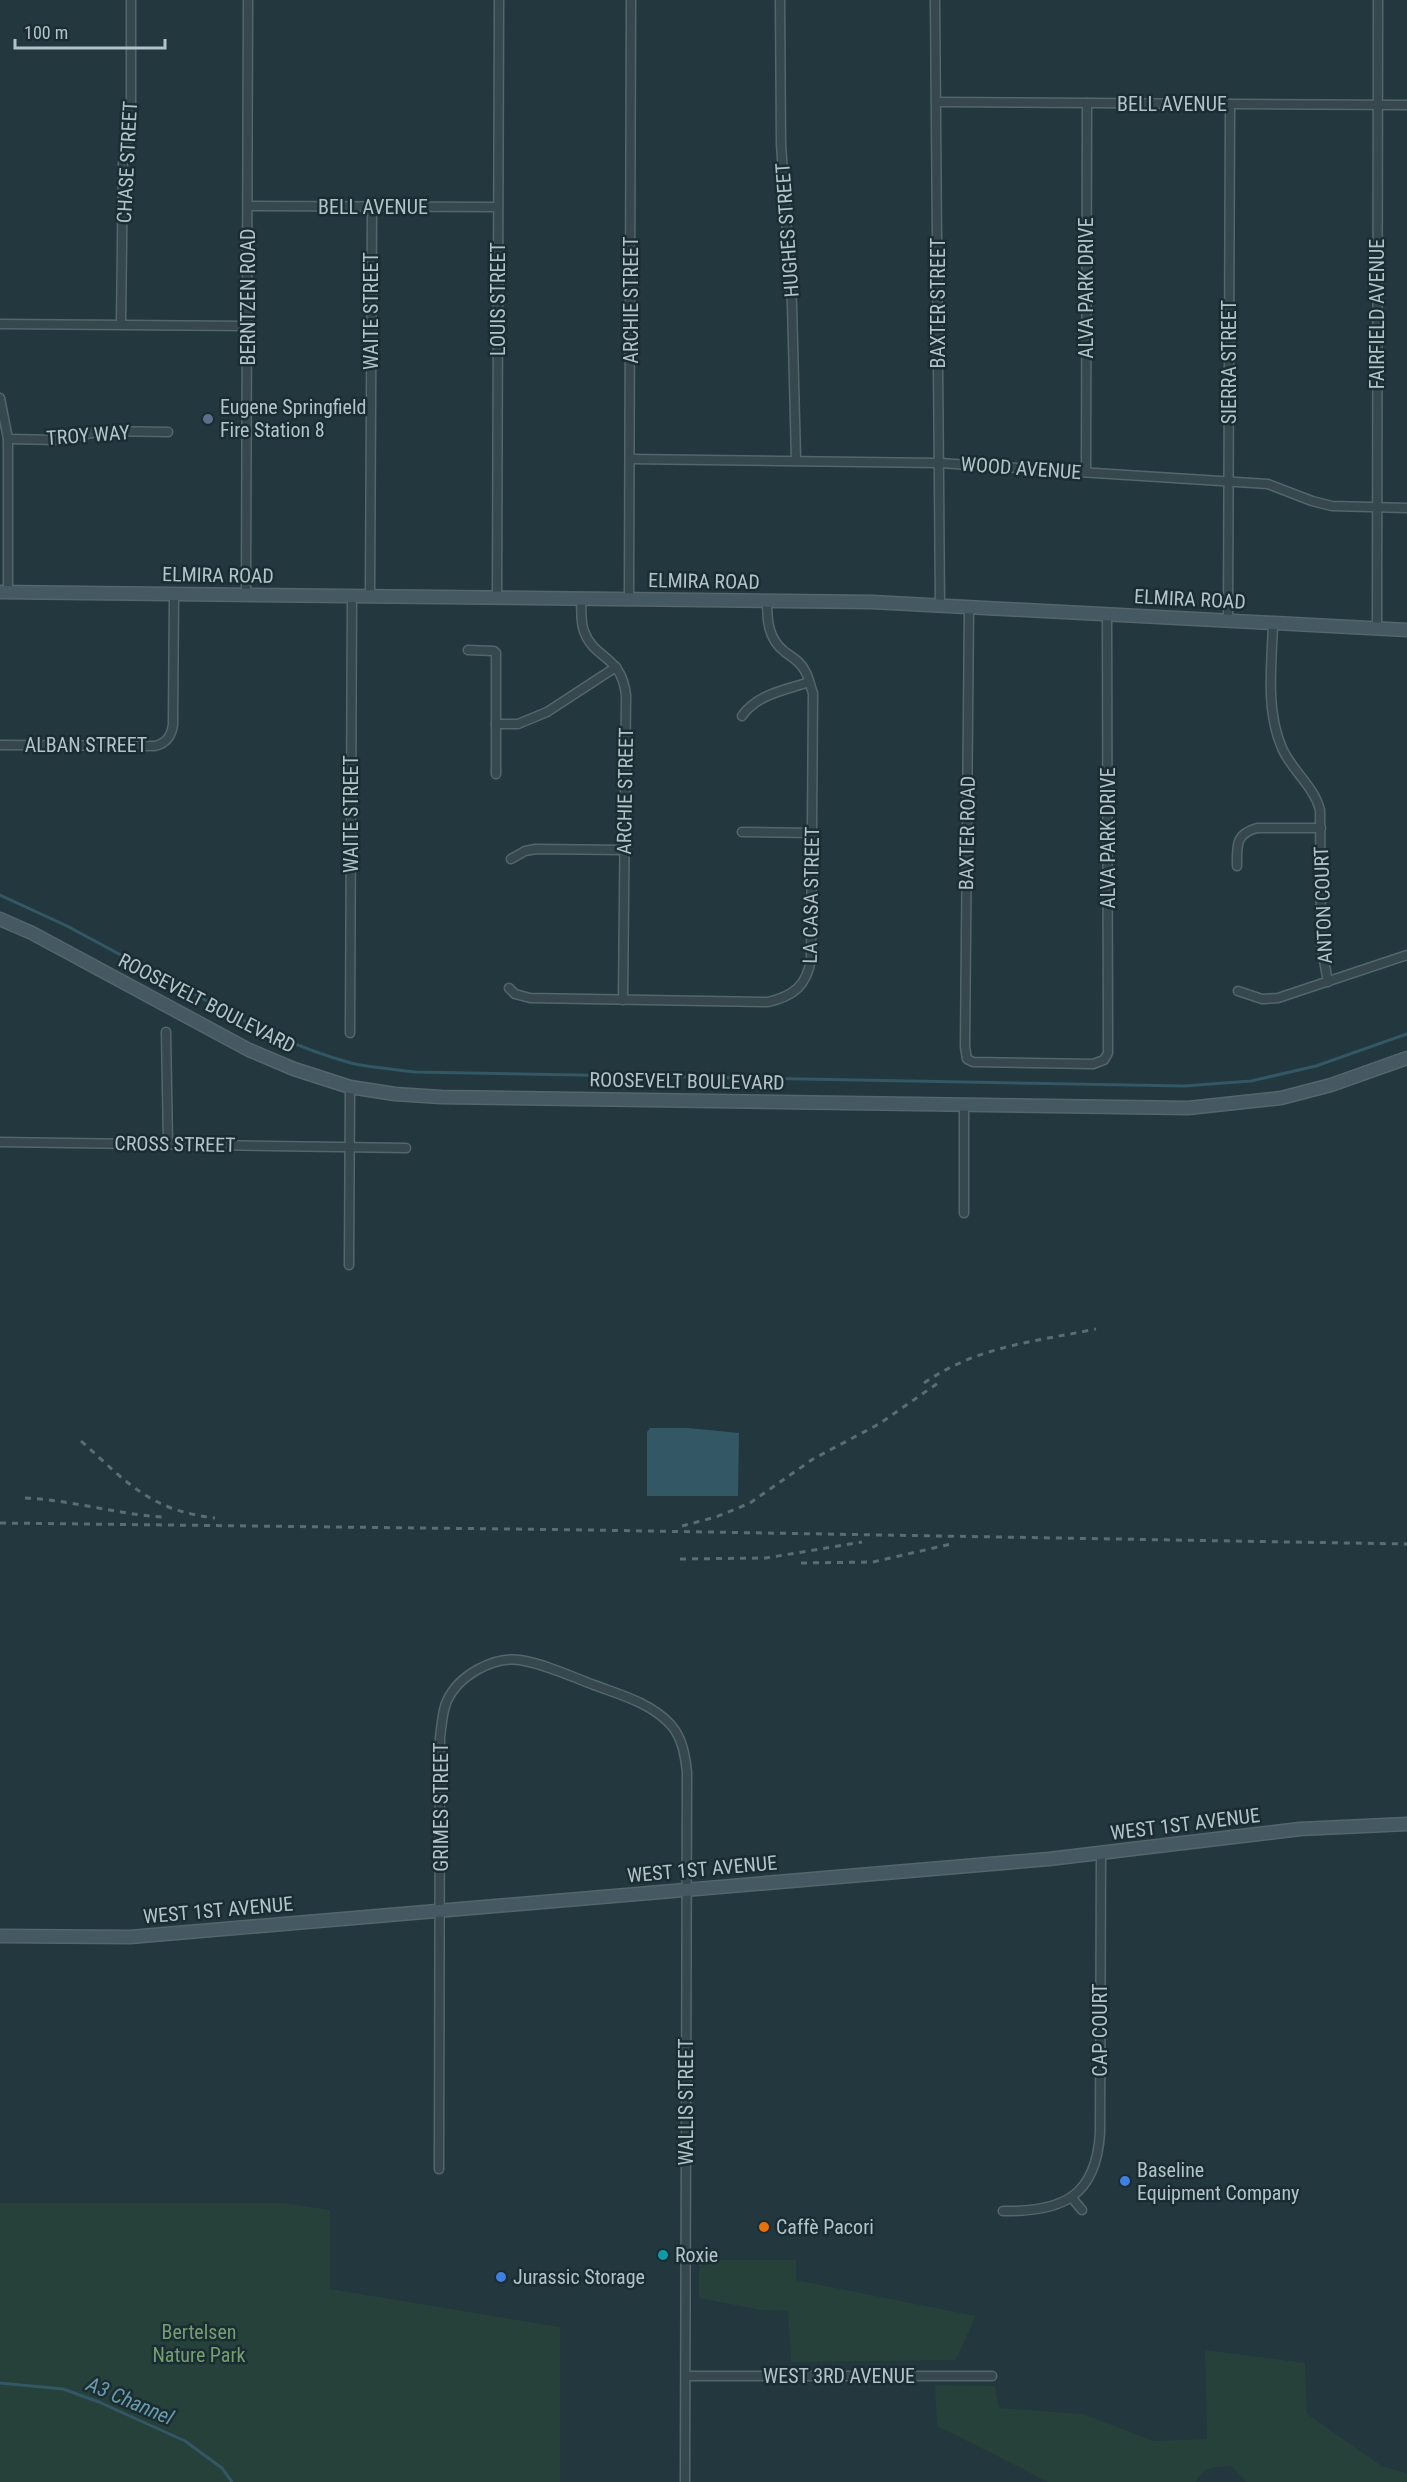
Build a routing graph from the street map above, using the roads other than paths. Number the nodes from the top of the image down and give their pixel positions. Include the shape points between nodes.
1 (131, 0) edge
2 (248, 0) edge
3 (499, 0) edge
4 (631, 0) edge
5 (780, 0) edge
6 (935, 0) edge
7 (1378, 0) edge
8 (937, 102) junction
9 (1087, 103) junction
10 (1230, 104) junction
11 (1378, 104) junction
12 (1407, 105) edge
13 (248, 206) junction
14 (372, 207) junction
15 (497, 207) junction
16 (0, 324) edge
17 (121, 324) junction
18 (248, 326) junction
19 (0, 398) edge
20 (168, 432) dead end
21 (8, 439) junction
22 (630, 459) junction
23 (796, 459) junction
24 (939, 463) junction
25 (1086, 472) junction
26 (1229, 481) junction
27 (1377, 507) junction
28 (1407, 508) edge
29 (4, 592) edge
30 (174, 594) junction
31 (246, 594) junction
32 (352, 595) junction
33 (370, 596) junction
34 (497, 598) junction
35 (581, 599) junction
36 (629, 599) junction
37 (767, 601) junction
38 (940, 606) junction
39 (969, 607) junction
40 (1107, 614) junction
41 (1228, 620) junction
42 (1273, 623) junction
43 (1377, 628) junction
44 (1407, 630) edge
45 (468, 651) dead end
46 (616, 667) junction
47 (809, 682) junction
48 (742, 716) dead end
49 (496, 724) junction
50 (0, 745) edge
51 (496, 774) dead end
52 (1321, 828) junction
53 (742, 832) dead end
54 (813, 833) junction
55 (625, 850) junction
56 (511, 859) dead end
57 (1237, 866) dead end
58 (0, 919) edge
59 (1407, 955) edge
60 (1328, 982) junction
61 (509, 988) dead end
62 (1238, 991) dead end
63 (623, 1000) junction
64 (166, 1032) dead end
65 (350, 1033) dead end
66 (1407, 1058) edge
67 (1104, 1060) joint
68 (350, 1087) junction
69 (964, 1105) junction
70 (0, 1142) edge
71 (168, 1144) junction
72 (350, 1147) junction
73 (406, 1148) dead end
74 (964, 1213) dead end
75 (349, 1265) dead end
76 (672, 1726) joint
77 (1407, 1824) edge
78 (1101, 1854) junction
79 (686, 1890) junction
80 (440, 1911) junction
81 (0, 1936) edge
82 (439, 2169) dead end
83 (1072, 2198) junction
84 (1082, 2210) dead end
85 (1003, 2211) dead end
86 (686, 2376) junction
87 (992, 2376) dead end
88 (685, 2482) edge

1 - 17 street, CHASE STREET via 131,103 123,164
2 - 13 street, BERNTZEN ROAD
3 - 15 street, LOUIS STREET
4 - 22 street, ARCHIE STREET
5 - 23 street, HUGHES STREET via 782,144
6 - 8 street, BAXTER STREET
7 - 11 street, FAIRFIELD AVENUE
8 - 9 street, BELL AVENUE
8 - 24 street, BAXTER STREET
9 - 10 street, BELL AVENUE
9 - 25 street, ALVA PARK DRIVE
10 - 11 street, BELL AVENUE
10 - 26 street, SIERRA STREET
11 - 12 street, BELL AVENUE
11 - 27 street, FAIRFIELD AVENUE
13 - 14 street, BELL AVENUE
13 - 18 street, BERNTZEN ROAD
14 - 15 street, BELL AVENUE
14 - 33 street, WAITE STREET
15 - 34 street, LOUIS STREET
16 - 17 street
17 - 18 street
18 - 31 street, BERNTZEN ROAD
19 - 21 street
20 - 21 street, TROY WAY via 101,431 63,439
21 - 29 street
22 - 23 street, WOOD AVENUE
22 - 36 street, ARCHIE STREET
23 - 24 street, WOOD AVENUE
24 - 25 street, WOOD AVENUE
24 - 38 street, BAXTER STREET
25 - 26 street, WOOD AVENUE
26 - 27 street, WOOD AVENUE via 1268,484 1332,506
26 - 41 street, SIERRA STREET
27 - 28 street, WOOD AVENUE
27 - 43 street, FAIRFIELD AVENUE
29 - 30 street, ELMIRA ROAD
30 - 31 street, ELMIRA ROAD
30 - 50 street, ALBAN STREET via 173,725 166,741 155,746
31 - 32 street, ELMIRA ROAD
32 - 33 street, ELMIRA ROAD
32 - 65 street, WAITE STREET
33 - 34 street, ELMIRA ROAD
34 - 35 street, ELMIRA ROAD
35 - 36 street, ELMIRA ROAD
35 - 46 street, ARCHIE STREET via 584,632
36 - 37 street, ELMIRA ROAD
37 - 38 street, ELMIRA ROAD
37 - 47 street, LA CASA STREET via 767,620 774,640 799,662
38 - 39 street, ELMIRA ROAD
39 - 40 street, ELMIRA ROAD
39 - 67 street, BAXTER ROAD via 965,1054 973,1062 1093,1064
40 - 41 street, ELMIRA ROAD
40 - 67 street, ALVA PARK DRIVE via 1108,1048
41 - 42 street, ELMIRA ROAD
42 - 43 street, ELMIRA ROAD
42 - 52 street, ANTON COURT via 1274,725 1291,766 1317,798
43 - 44 street, ELMIRA ROAD
45 - 49 street via 496,654
46 - 49 street via 555,708 518,724
46 - 55 street, ARCHIE STREET via 626,695
47 - 48 street via 753,702
47 - 54 street, LA CASA STREET via 814,703
49 - 51 street
52 - 57 street, ANTON COURT via 1248,831 1237,843
52 - 60 street, ANTON COURT via 1321,944
53 - 54 street
54 - 63 street, LA CASA STREET via 812,959 804,984 794,993 768,1002
55 - 56 street via 536,849
55 - 63 street, ARCHIE STREET
58 - 68 street, ROOSEVELT BOULEVARD via 249,1050
59 - 60 street
60 - 62 street via 1278,998 1262,999
61 - 63 street, LA CASA STREET via 530,998
64 - 71 street
66 - 69 street, ROOSEVELT BOULEVARD via 1331,1085 1281,1098 1235,1104 1188,1108
68 - 69 street, ROOSEVELT BOULEVARD via 441,1097
68 - 72 street
69 - 74 street
70 - 71 street, CROSS STREET
71 - 72 street, CROSS STREET
72 - 73 street, CROSS STREET
72 - 75 street
76 - 79 street, WALLIS STREET via 681,1741 687,1772
76 - 80 street, GRIMES STREET via 635,1700 538,1664 517,1660 474,1672 447,1701 440,1737
77 - 78 street, WEST 1ST AVENUE via 1300,1829
78 - 79 street, WEST 1ST AVENUE
78 - 83 street, CAP COURT via 1100,2143 1090,2174
79 - 80 street, WEST 1ST AVENUE
79 - 86 street, WALLIS STREET
80 - 81 street, WEST 1ST AVENUE via 130,1937
80 - 82 street, GRIMES STREET
83 - 84 street
83 - 85 street via 1043,2209
86 - 87 street, WEST 3RD AVENUE
86 - 88 street, WALLIS STREET

